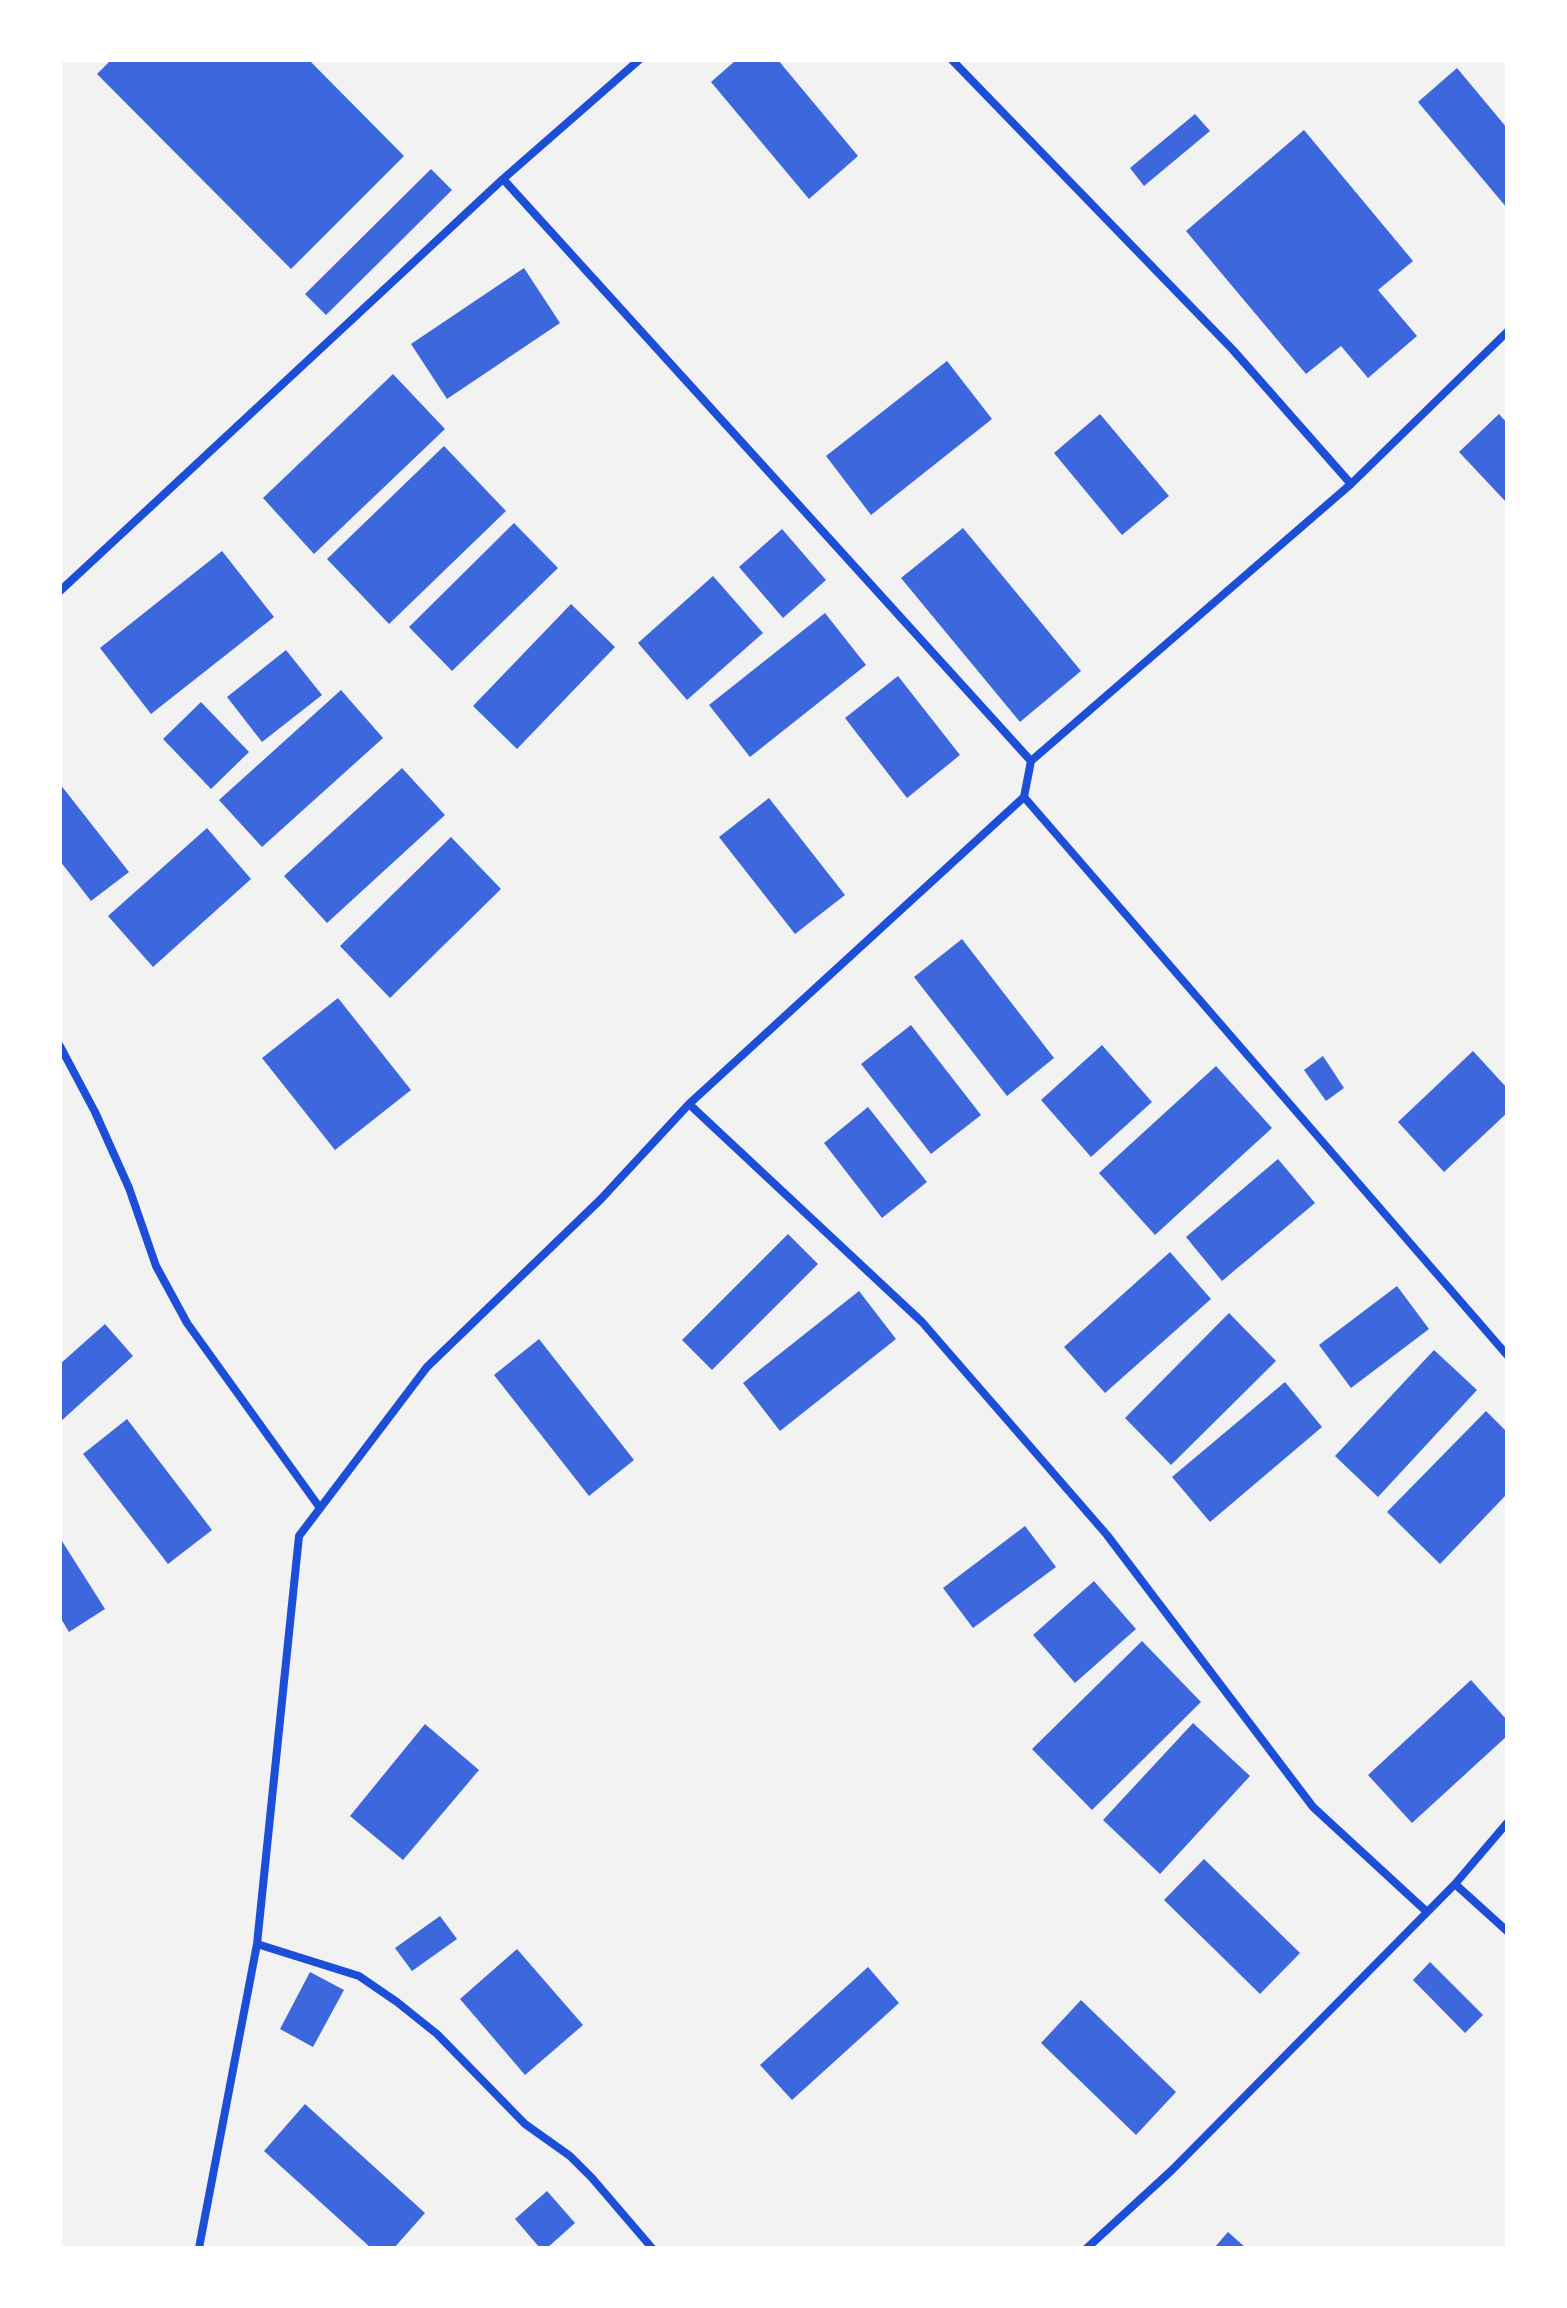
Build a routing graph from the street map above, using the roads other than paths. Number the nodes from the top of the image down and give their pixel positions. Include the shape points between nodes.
1 (639, 60) edge
2 (952, 60) edge
3 (503, 179) junction
4 (1507, 332) edge
5 (1351, 484) junction
6 (60, 591) edge
7 (1031, 761) junction
8 (1024, 797) junction
9 (60, 1046) edge
10 (689, 1104) junction
11 (1507, 1355) edge
12 (320, 1508) junction
13 (1507, 1823) edge
14 (1455, 1884) junction
15 (1427, 1912) junction
16 (1507, 1931) edge
17 (257, 1944) junction
18 (199, 2248) edge
19 (652, 2248) edge
20 (1087, 2248) edge

1 - 3 street
2 - 5 street via 1233,350
3 - 6 street
3 - 7 street
4 - 5 street
5 - 7 street
7 - 8 street
8 - 10 street
8 - 11 street
9 - 12 street via 129,1188 156,1266 187,1323
10 - 12 street via 601,1199 427,1367
10 - 15 street via 922,1322 1107,1535 1313,1807
12 - 17 street via 299,1536
13 - 14 street
14 - 15 street
14 - 16 street
15 - 20 street via 1172,2170
17 - 18 street
17 - 19 street via 359,1976 397,2002 437,2034 525,2124 570,2156

